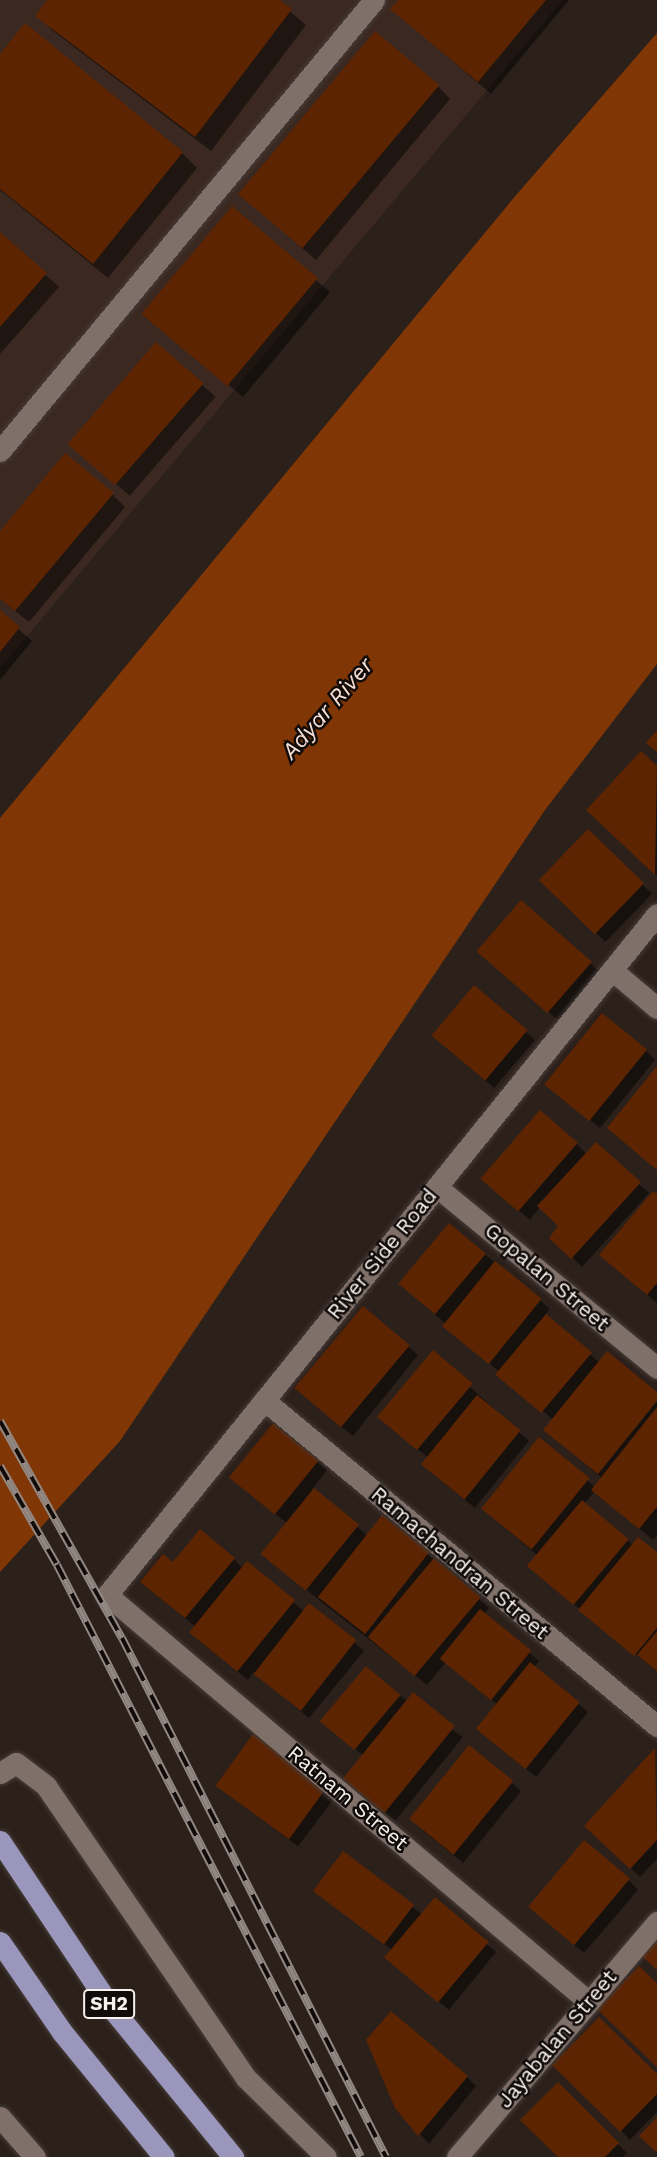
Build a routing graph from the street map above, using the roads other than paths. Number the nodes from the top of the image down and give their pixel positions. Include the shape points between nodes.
1 (374, 0) edge
2 (0, 451) edge
3 (657, 914) edge
4 (612, 970) junction
5 (657, 1008) edge
6 (437, 1187) junction
7 (657, 1368) edge
8 (264, 1400) junction
9 (107, 1595) joint
10 (657, 1726) edge
11 (0, 1773) edge
12 (0, 1841) edge
13 (657, 1922) edge
14 (0, 1942) edge
15 (589, 2002) junction
16 (0, 2116) edge
17 (35, 2157) edge
18 (164, 2157) edge
19 (233, 2157) edge
20 (326, 2157) edge
21 (457, 2157) edge

1 - 2 street
3 - 4 street, River Side Road
4 - 5 street
4 - 6 street, River Side Road
6 - 7 street, Gopalan Street
6 - 8 street, River Side Road
8 - 9 street, River Side Road
8 - 10 street, Ramachandran Street
9 - 15 street, Ratnam Street
11 - 20 street via 16,1763 46,1786 246,2078
12 - 19 main road, SH2 via 110,2006
13 - 15 street, Jayabalan Street
14 - 18 main road, SH2 via 70,2042
15 - 21 street, Jayabalan Street
16 - 17 street

